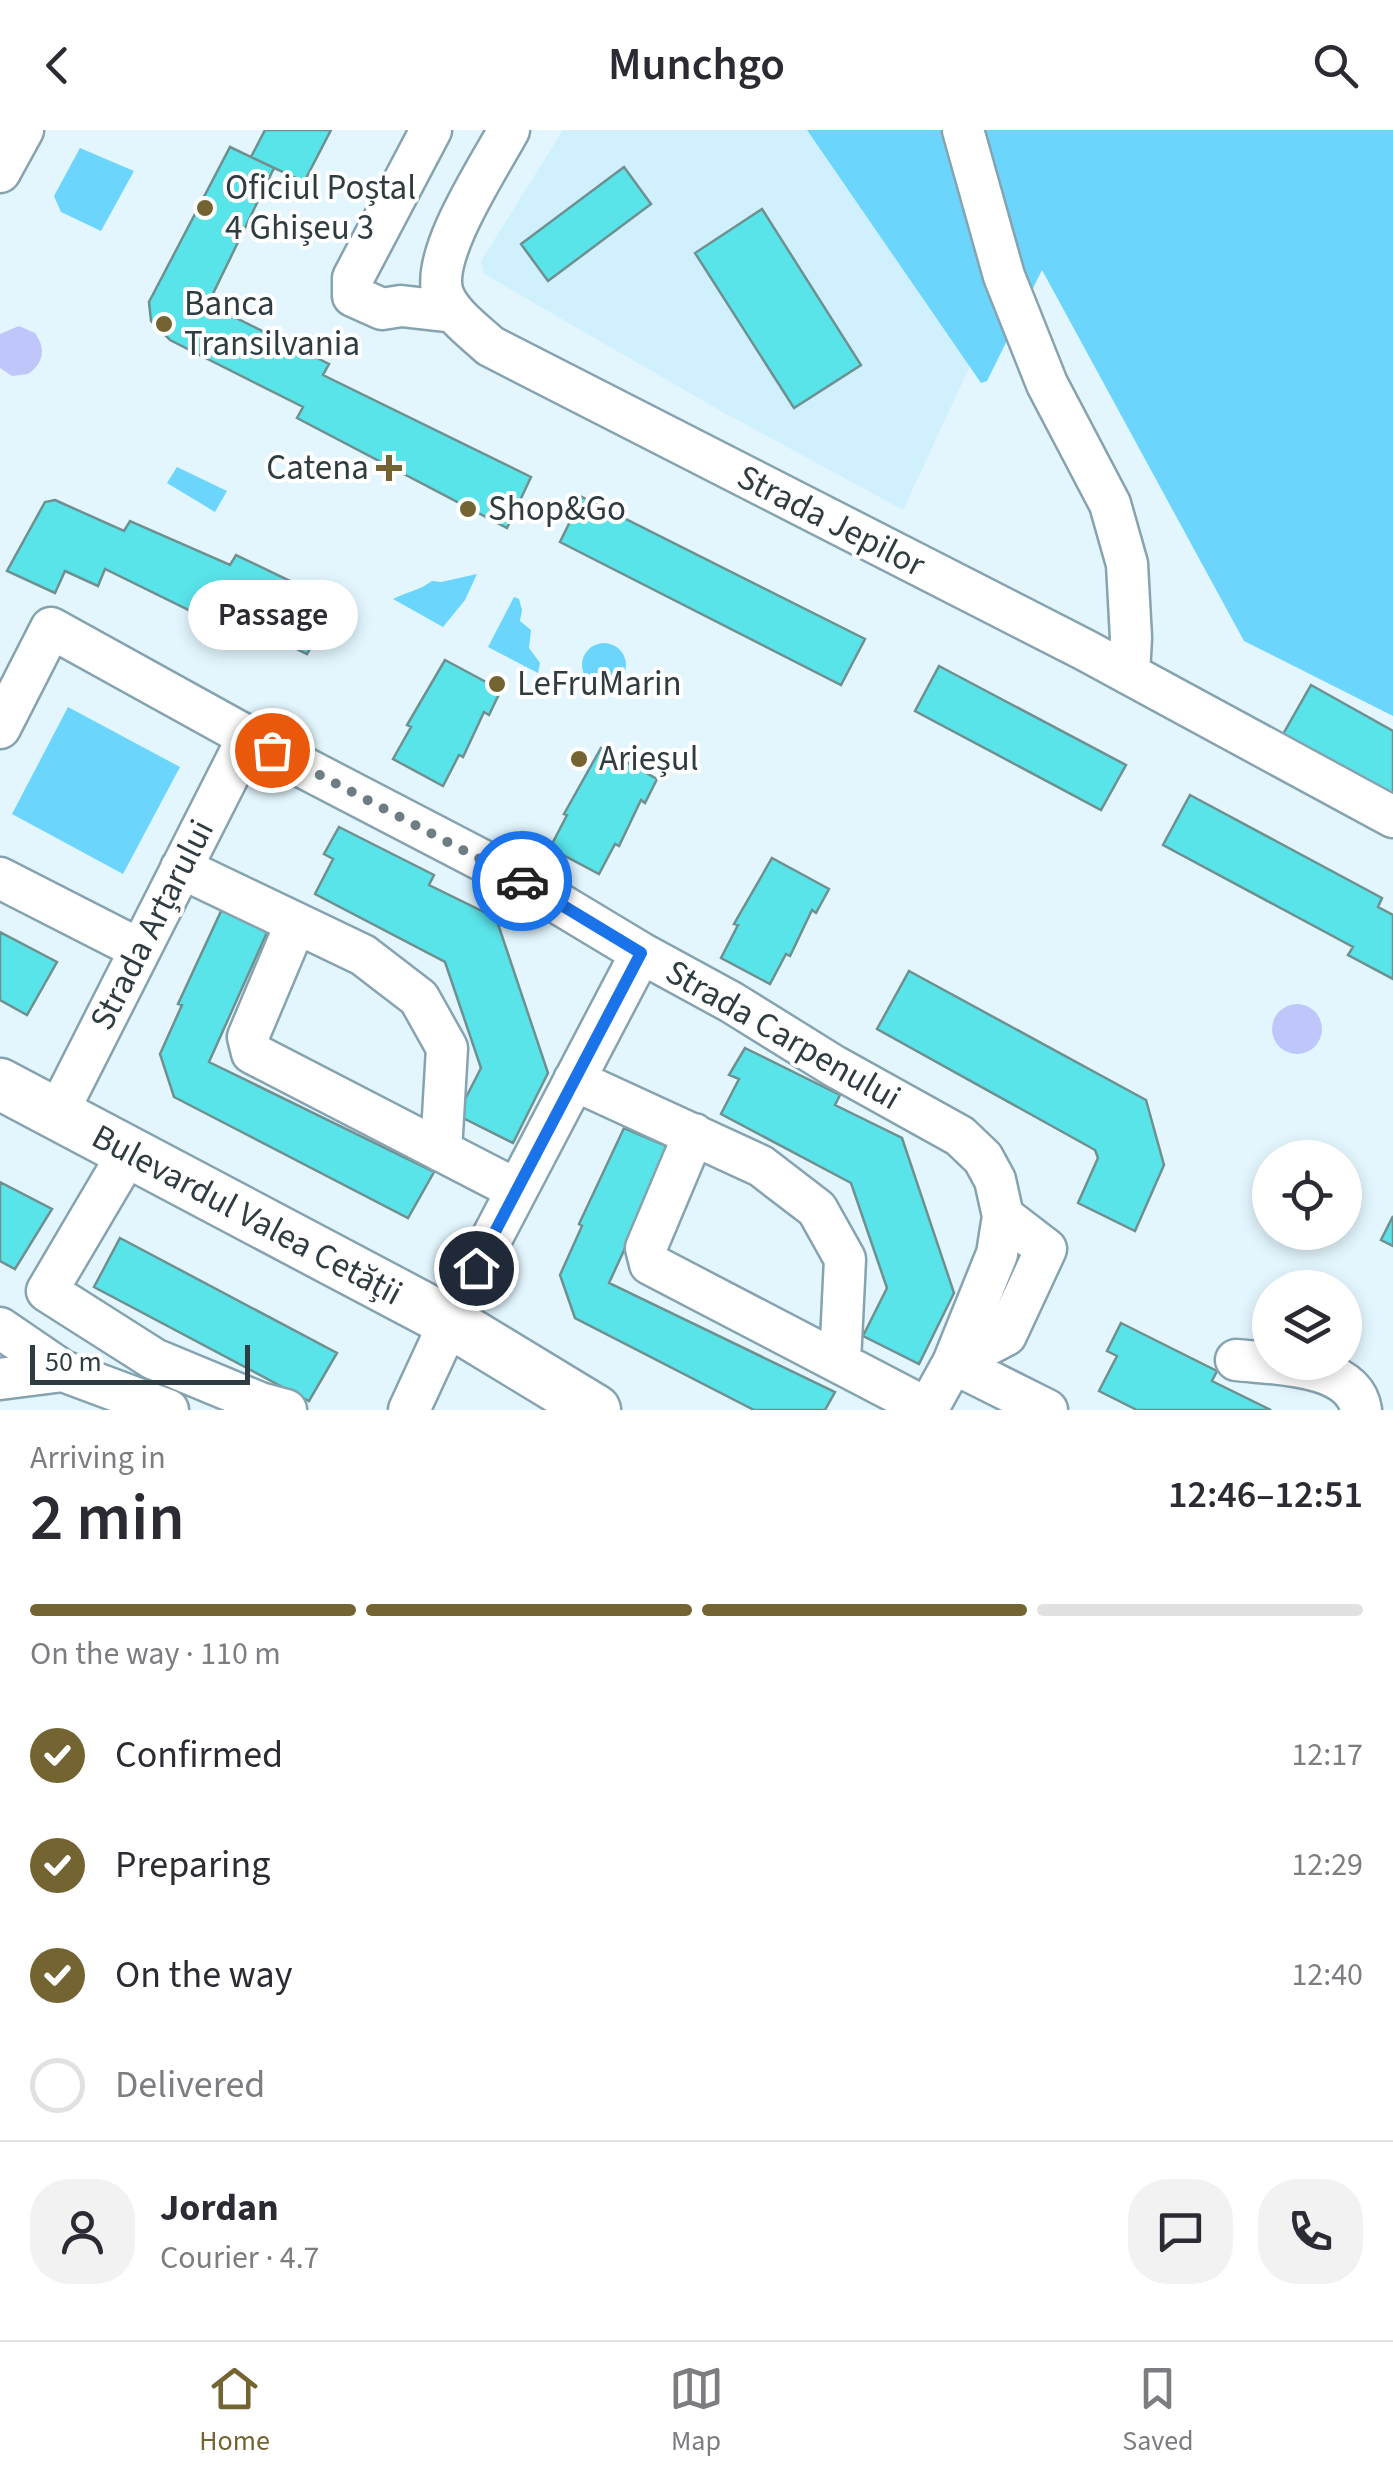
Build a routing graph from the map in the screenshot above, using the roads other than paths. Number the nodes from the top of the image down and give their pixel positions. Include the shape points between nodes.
1 (23, 130) edge
2 (431, 130) edge
3 (509, 130) edge
4 (963, 130) edge
5 (0, 172) edge
6 (454, 312) junction
7 (1129, 674) junction
8 (0, 728) edge
9 (248, 737) junction
10 (1393, 817) edge
11 (181, 868) junction
12 (0, 878) edge
13 (296, 923) junction
14 (139, 949) junction
15 (641, 953) junction
16 (574, 1080) junction
17 (0, 1084) edge
18 (57, 1114) junction
19 (694, 1134) junction
20 (442, 1151) junction
21 (129, 1152) junction
22 (516, 1190) junction
23 (450, 1322) junction
24 (0, 1328) edge
25 (1236, 1360) dead end
26 (840, 1362) junction
27 (952, 1362) junction
28 (64, 1371) junction
29 (0, 1380) edge
30 (927, 1409) edge
31 (168, 1410) edge
32 (286, 1410) edge
33 (409, 1410) edge
34 (595, 1410) edge
35 (1047, 1410) edge
36 (1361, 1410) edge

1 - 5 street
2 - 6 street via 352,278 353,296 382,309
3 - 6 street via 445,250 443,294
4 - 7 street via 1004,276 1046,384 1110,504 1126,564
6 - 7 street, Strada Jepilor via 490,346
7 - 10 street, Strada Jepilor
8 - 9 street, Strada Carpenului via 51,628
9 - 11 street, Strada Arțarului
9 - 15 street, Strada Carpenului via 518,879
11 - 13 street
11 - 14 street, Strada Arțarului
12 - 14 street
13 - 20 street via 363,955 418,998 447,1048
13 - 20 street via 248,1036 252,1053
14 - 18 street, Strada Arțarului
15 - 16 street
15 - 27 street, Strada Carpenului via 960,1136 984,1158 1002,1216 1046,1249 1006,1335
16 - 19 street
16 - 22 street
17 - 18 main road, Bulevardul Valea Cetății
18 - 21 main road, Bulevardul Valea Cetății
19 - 26 street via 762,1166 817,1209 845,1259
19 - 26 street via 646,1248 650,1264
20 - 22 street
21 - 23 main road, Bulevardul Valea Cetății
21 - 32 street via 48,1292 154,1359
22 - 23 street
23 - 33 street
23 - 34 main road, Bulevardul Valea Cetății
24 - 28 street
25 - 36 street via 1330,1372 1360,1400
26 - 30 street
27 - 30 street
27 - 35 street
28 - 29 street
28 - 31 street

